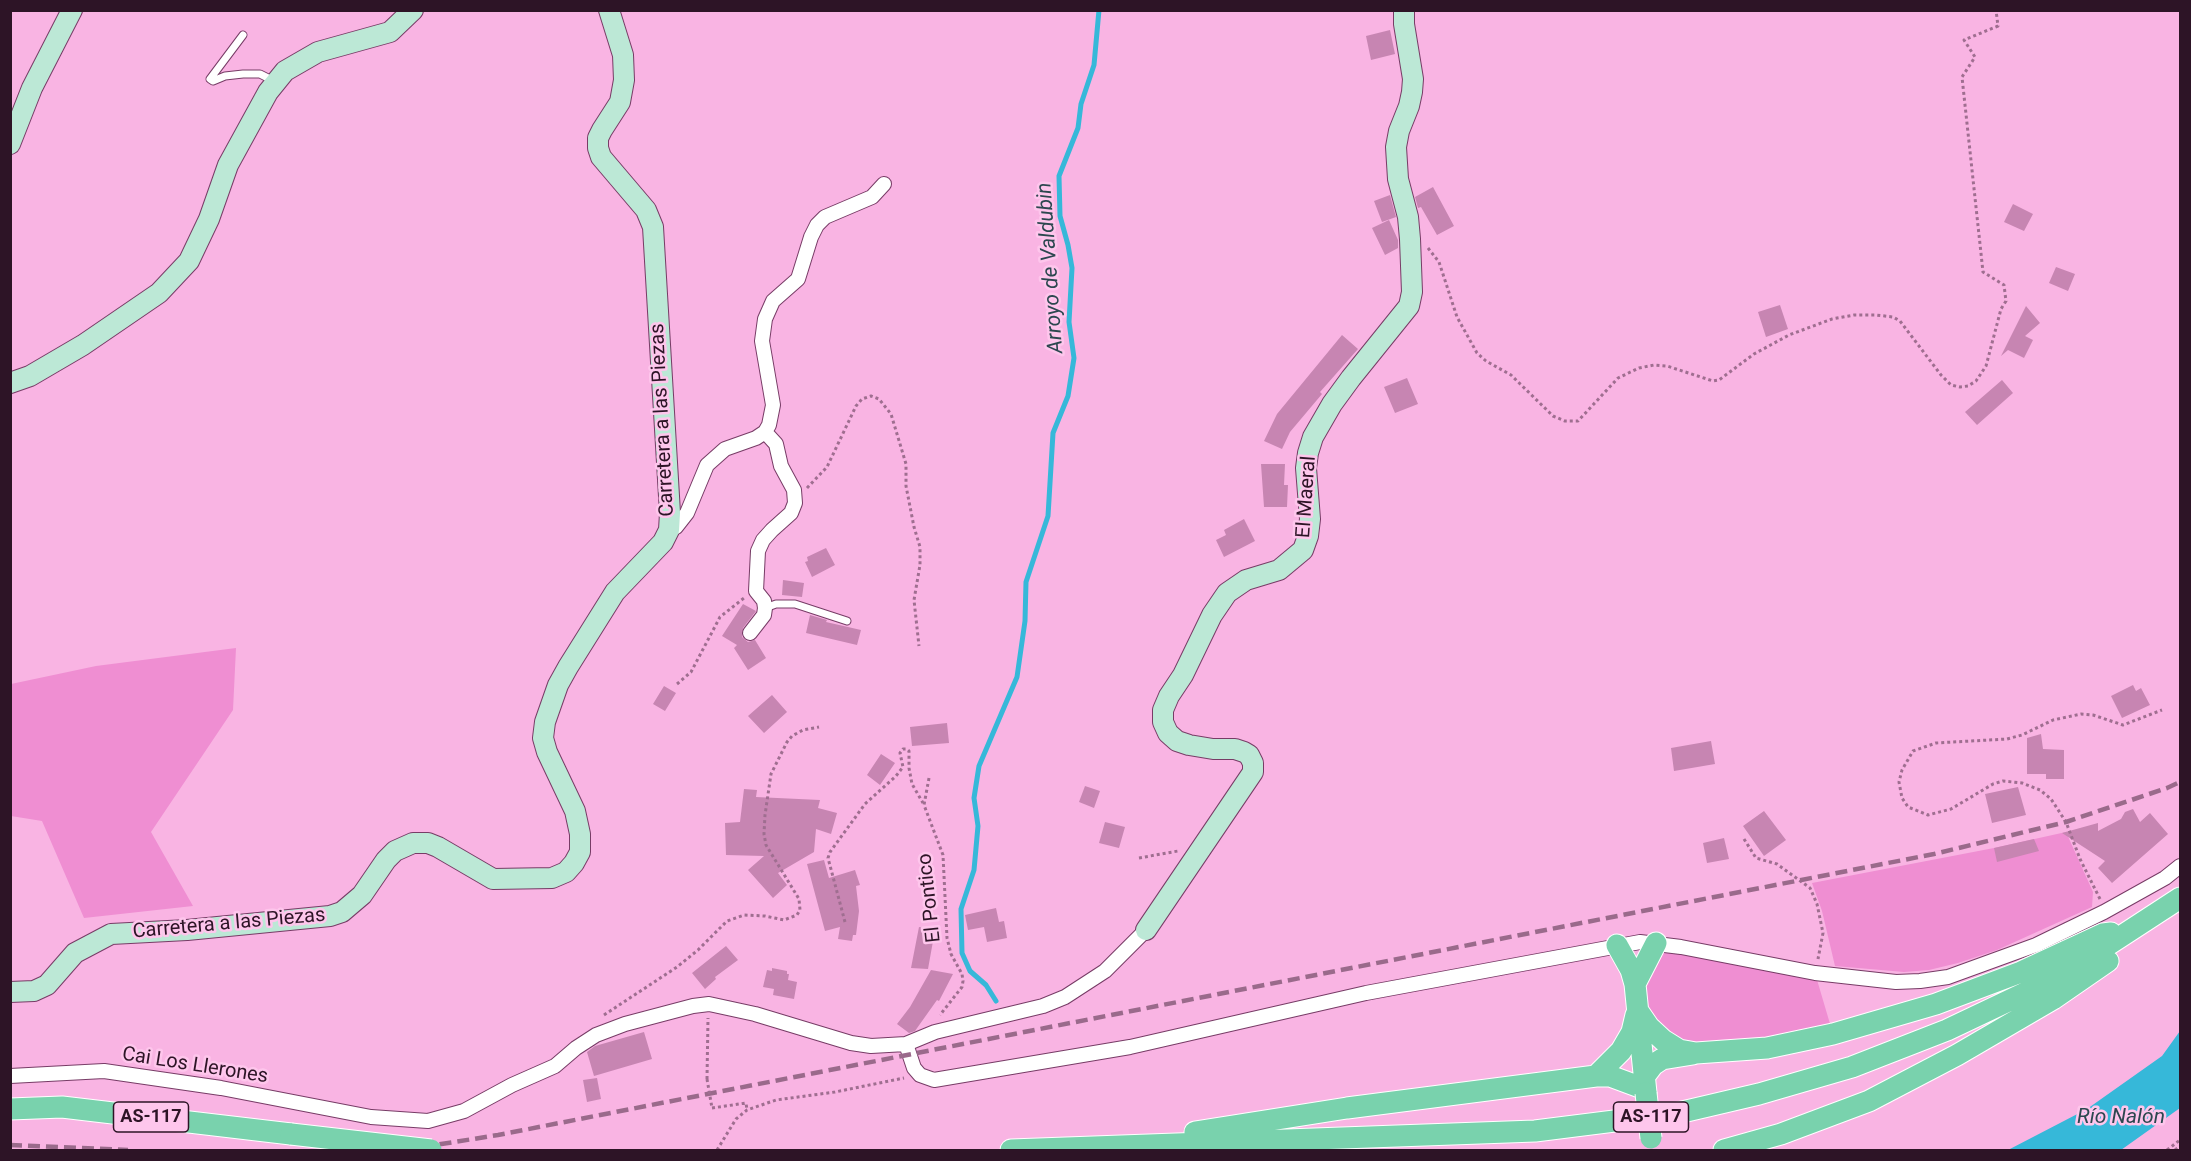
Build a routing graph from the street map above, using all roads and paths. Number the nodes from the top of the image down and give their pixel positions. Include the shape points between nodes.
1 (72, 10) edge
2 (413, 10) edge
3 (609, 10) edge
4 (1404, 10) edge
5 (1996, 10) edge
6 (243, 35) dead end
7 (276, 82) junction
8 (10, 144) edge
9 (885, 184) dead end
10 (1410, 238) junction
11 (10, 383) edge
12 (765, 432) junction
13 (794, 490) junction
14 (669, 530) junction
15 (756, 591) junction
16 (765, 608) junction
17 (847, 621) dead end
18 (750, 633) dead end
19 (919, 646) dead end
20 (677, 684) dead end
21 (2162, 710) dead end
22 (819, 727) dead end
23 (929, 778) dead end
24 (924, 805) junction
25 (1744, 839) dead end
26 (1204, 847) junction
27 (1139, 858) dead end
28 (2181, 866) edge
29 (2181, 899) edge
30 (2104, 912) junction
31 (845, 922) dead end
32 (2134, 928) junction
33 (1146, 930) joint
34 (1656, 944) junction
35 (1617, 945) junction
36 (1815, 973) junction
37 (1635, 984) junction
38 (10, 992) edge
39 (709, 1004) junction
40 (1638, 1011) junction
41 (603, 1017) dead end
42 (922, 1038) junction
43 (906, 1044) junction
44 (1696, 1053) junction
45 (920, 1075) junction
46 (10, 1076) edge
47 (1596, 1076) junction
48 (1645, 1086) junction
49 (10, 1109) edge
50 (747, 1110) junction
51 (2181, 1140) edge
52 (1652, 1144) edge
53 (1130, 1146) junction
54 (2181, 1146) edge
55 (1078, 1149) edge
56 (431, 1150) edge
57 (717, 1150) edge
58 (1011, 1150) edge
59 (1724, 1150) edge
60 (2167, 1150) edge
61 (2175, 1150) edge

1 - 8 street via 32,88
2 - 7 street via 390,32 318,52 285,71
3 - 14 street, Carretera a las Piezas via 623,55 624,80 620,102 598,138 598,148 601,157 646,210 653,227
4 - 10 street, El Maeral via 1413,79 1396,156
5 - 10 path via 1998,26 1964,40 1975,57 1962,77 1983,272 2004,285 2006,301 1986,366 1968,386 1951,385 1900,321 1893,317 1854,315 1789,335 1719,380 1667,366 1639,368 1618,378 1585,416 1571,422 1553,416 1511,375 1477,353 1457,317 1434,253
6 - 7 lane via 210,79 260,74
7 - 11 street via 228,165 189,261 159,293 83,345 30,376
9 - 12 street via 872,197 825,217 817,225 798,279 779,293 768,309 762,341 773,405
10 - 26 street, El Maeral via 1409,306 1350,378 1313,437 1306,468 1310,519 1303,550 1279,570 1246,580 1227,593 1163,710 1163,722 1177,741 1213,749 1235,749 1250,755 1253,763 1248,781
12 - 13 street via 776,444 781,466
12 - 14 street via 725,449 707,465 687,513
13 - 15 street via 791,513 763,540 758,551
13 - 19 path via 811,486 827,467 862,399 879,399 891,414 903,454 920,547 914,600
14 - 38 street, Carretera a las Piezas via 663,542 630,574 609,602 558,685 545,722 543,738 547,752 575,812 580,834 580,852 566,872 552,878 493,879 438,847 413,843 394,851 362,895 342,912 187,930 111,934 75,953 47,985 34,991
15 - 16 street
15 - 20 path via 720,617 691,672
16 - 17 lane via 795,604
16 - 18 street
21 - 30 path via 2122,725 2081,714 2053,720 2007,739 1936,743 1912,751 1902,770 1902,798 1908,807 1928,815 1952,809 2002,781 2040,790 2066,822
22 - 41 path via 803,730 787,742 771,774 765,815 766,845 799,899 797,915 783,920 744,915 727,921 677,967
23 - 24 path
24 - 31 path via 912,784 909,752 903,749 903,767 865,804 830,852 828,858
24 - 42 path, El Pontico via 943,855 947,938 963,981
25 - 36 path via 1756,858 1777,864 1810,888 1823,933
26 - 27 path
26 - 33 street, El Maeral
28 - 30 street
29 - 32 main road, AS-117
29 - 59 main road via 2166,920 2053,999 1957,1055 1869,1101 1781,1134
30 - 36 street via 2036,945 1948,977 1896,982
32 - 44 main road via 2103,934 2021,972 1936,1004 1833,1034 1767,1048
32 - 53 main road, AS-117 via 2027,992 1947,1030 1852,1067 1678,1113 1535,1131
33 - 42 street via 1105,971 1065,997
34 - 35 street
34 - 36 street
34 - 37 main road
35 - 37 main road
35 - 45 street via 1366,993 1130,1047 934,1080
37 - 40 main road
39 - 43 street via 851,1042 871,1046
39 - 46 street, Cai Los Llerones via 596,1035 555,1066 464,1112 428,1121 371,1117 221,1088 104,1071
39 - 50 path, bridge via 706,1045 712,1108 746,1102
40 - 44 main road via 1663,1040 1679,1050
40 - 47 main road via 1621,1051
40 - 48 main road
42 - 43 street
43 - 45 street
44 - 48 main road via 1662,1059 1653,1065
45 - 50 path via 776,1100
47 - 48 main road
47 - 53 main road via 1347,1108 1186,1133
48 - 52 main road, bridge
49 - 56 main road, AS-117, bridge via 62,1107
50 - 57 path via 736,1119
51 - 60 path
53 - 55 main road, AS-117
54 - 61 path
55 - 58 main road, AS-117

